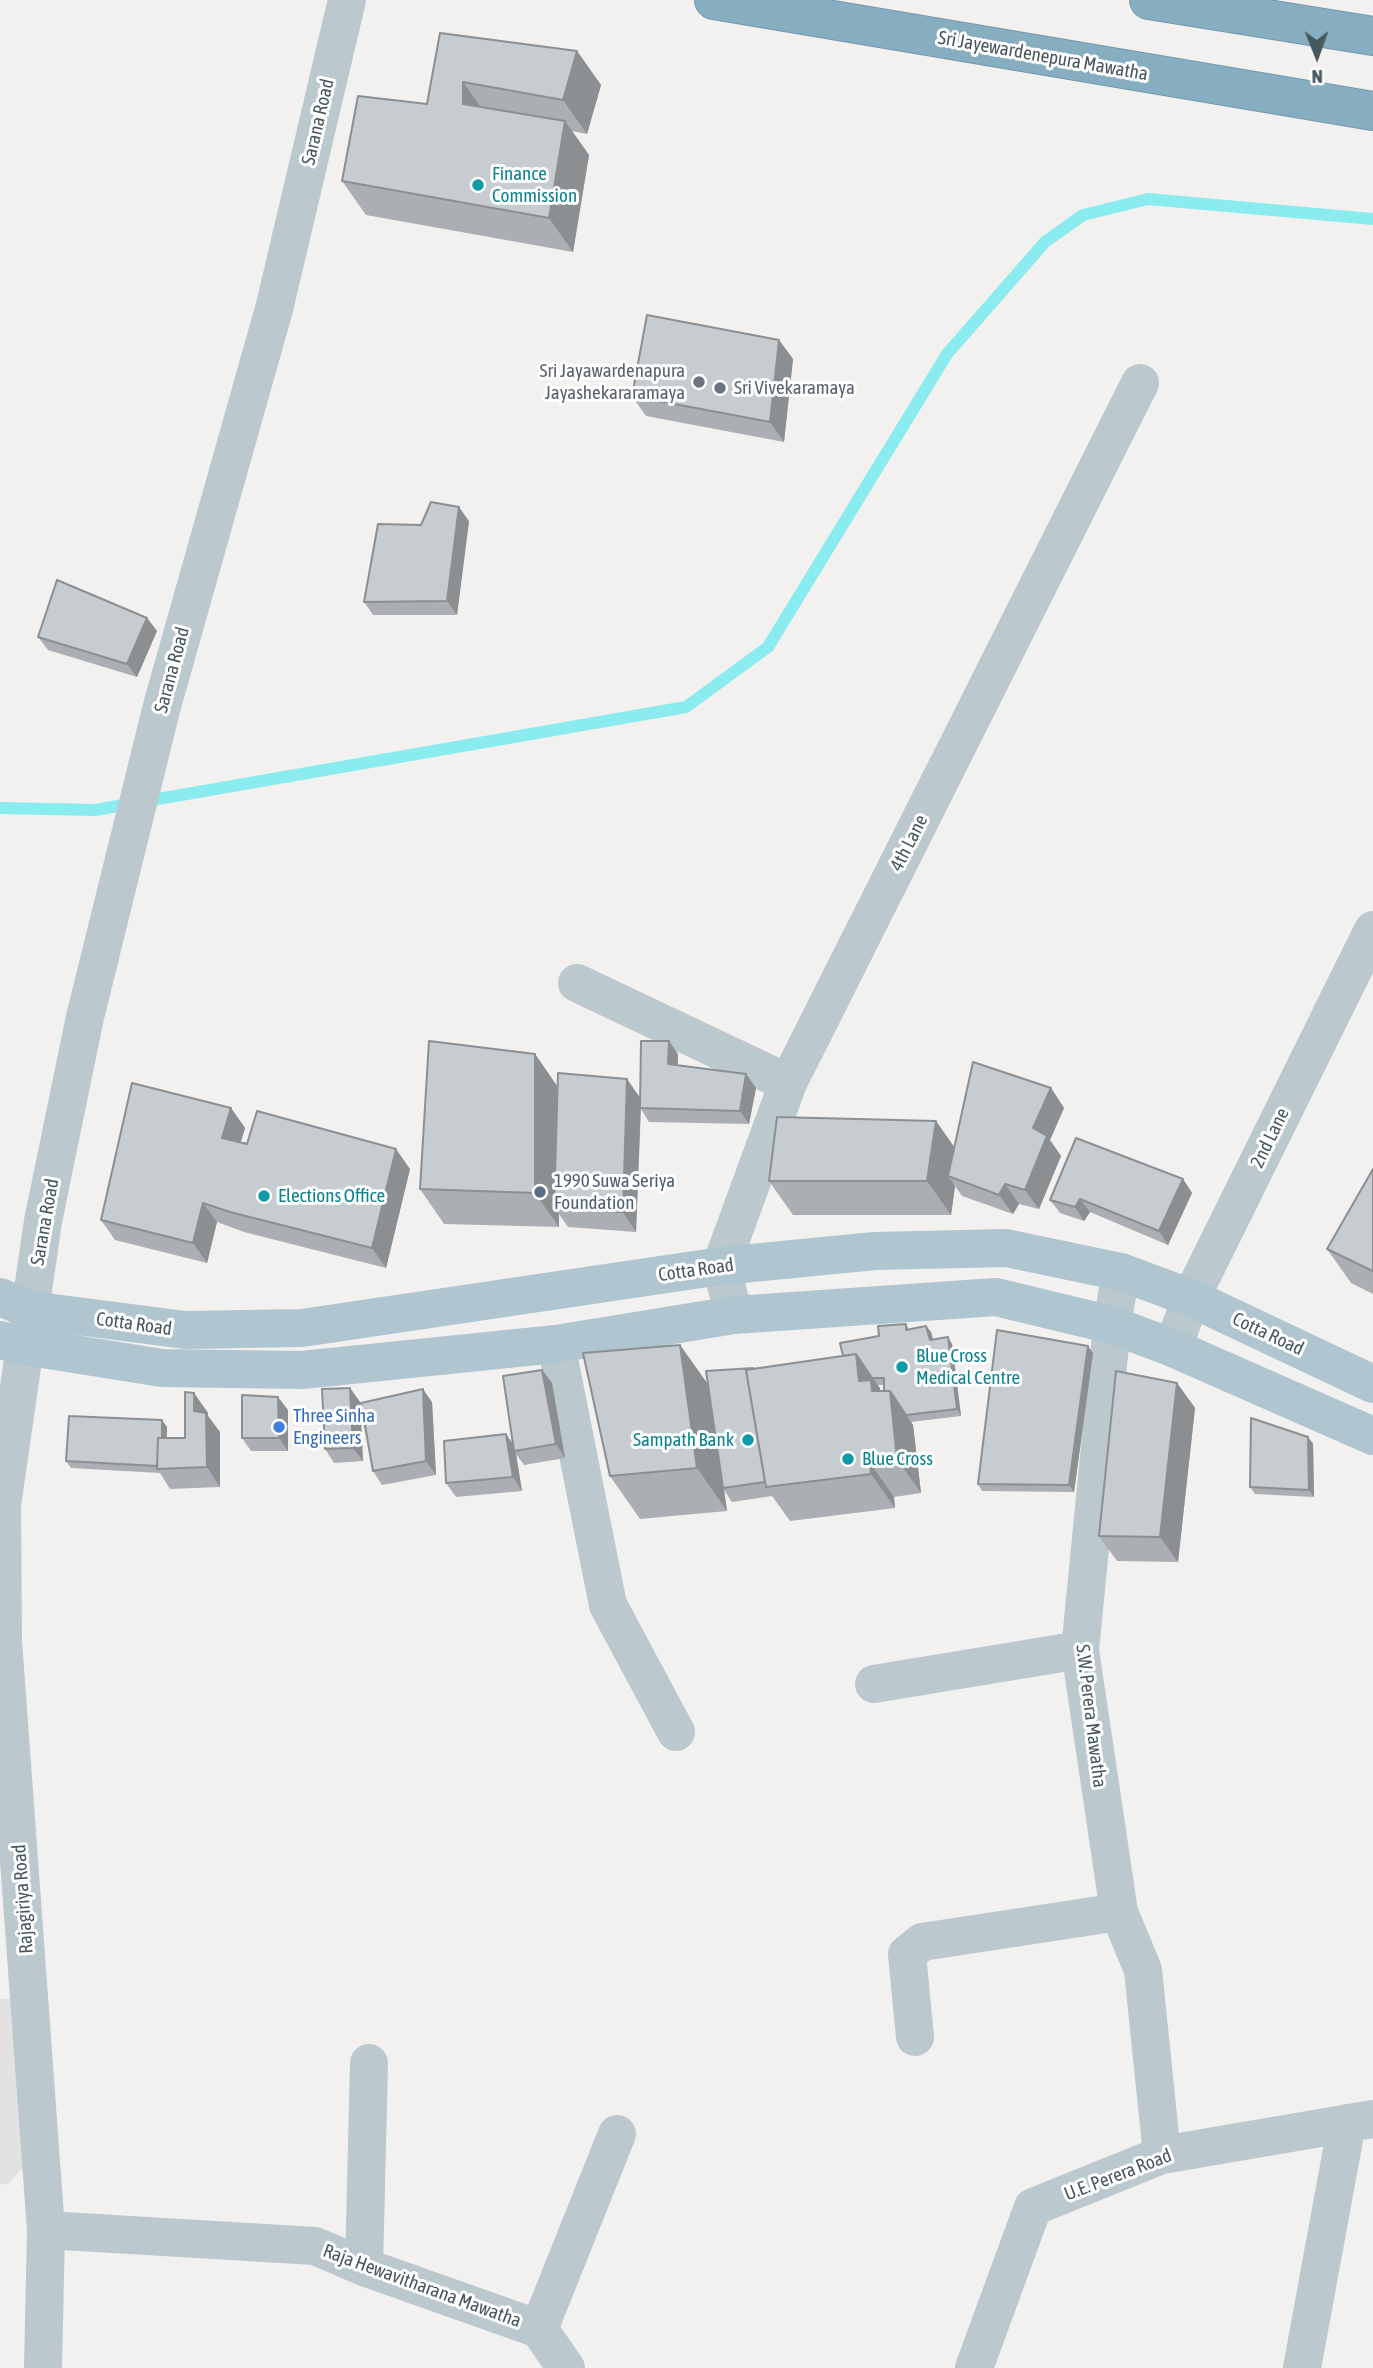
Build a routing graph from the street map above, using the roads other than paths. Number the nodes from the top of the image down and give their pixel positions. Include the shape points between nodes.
1 (347, 0) edge
2 (714, 0) edge
3 (1149, 0) edge
4 (1373, 36) edge
5 (1373, 111) edge
6 (1140, 383) dead end
7 (1373, 930) edge
8 (577, 983) dead end
9 (788, 1083) junction
10 (721, 1266) junction
11 (1121, 1272) junction
12 (1191, 1298) junction
13 (734, 1315) junction
14 (373, 1316) junction
15 (14, 1323) edge
16 (1112, 1325) junction
17 (556, 1343) junction
18 (1173, 1348) junction
19 (379, 1363) junction
20 (1373, 1384) edge
21 (1373, 1436) edge
22 (1080, 1650) junction
23 (874, 1684) dead end
24 (676, 1732) dead end
25 (12, 1906) edge
26 (1119, 1912) junction
27 (915, 2037) dead end
28 (369, 2063) dead end
29 (1360, 2121) edge
30 (617, 2134) dead end
31 (1162, 2155) junction
32 (46, 2230) junction
33 (364, 2267) junction
34 (539, 2329) junction
35 (43, 2368) edge
36 (566, 2368) edge
37 (974, 2368) edge
38 (1302, 2368) edge

1 - 15 street, Sarana Road via 274,309 123,856 43,1221
2 - 5 highway, Sri Jayewardenepura Mawatha
3 - 4 highway
6 - 9 street, 4th Lane
7 - 12 street, 2nd Lane
8 - 9 street
9 - 10 street, 4th Lane
10 - 11 main road, Cotta Road via 874,1251 1006,1248
10 - 13 street
10 - 14 main road, Cotta Road
11 - 12 main road, Cotta Road
11 - 16 street, S.W. Perera Mawatha
12 - 18 street, 2nd Lane
12 - 20 main road, Cotta Road
13 - 16 main road, Cotta Road via 996,1297
13 - 17 main road, Cotta Road
14 - 15 main road, Cotta Road via 302,1328 184,1331
14 - 19 street
15 - 19 main road, Cotta Road via 162,1368 303,1370
15 - 25 street, Rajagiriya Road via 2,1504
16 - 18 main road, Cotta Road
16 - 22 street, S.W. Perera Mawatha
17 - 19 main road, Cotta Road
17 - 24 street via 608,1605
18 - 21 main road, Cotta Road
22 - 23 street
22 - 26 street, S.W. Perera Mawatha
25 - 32 street, Rajagiriya Road
26 - 27 street via 922,1942 907,1954
26 - 31 street, S.W. Perera Mawatha via 1143,1970
28 - 33 street
29 - 31 street, U.E. Perera Road
29 - 38 street
30 - 34 street
31 - 37 street, U.E. Perera Road via 1033,2207
32 - 33 street, Raja Hewavitharana Mawatha via 315,2246
32 - 35 street, Rajagiriya Road
33 - 34 street, Raja Hewavitharana Mawatha
34 - 36 street, Raja Hewavitharana Mawatha

